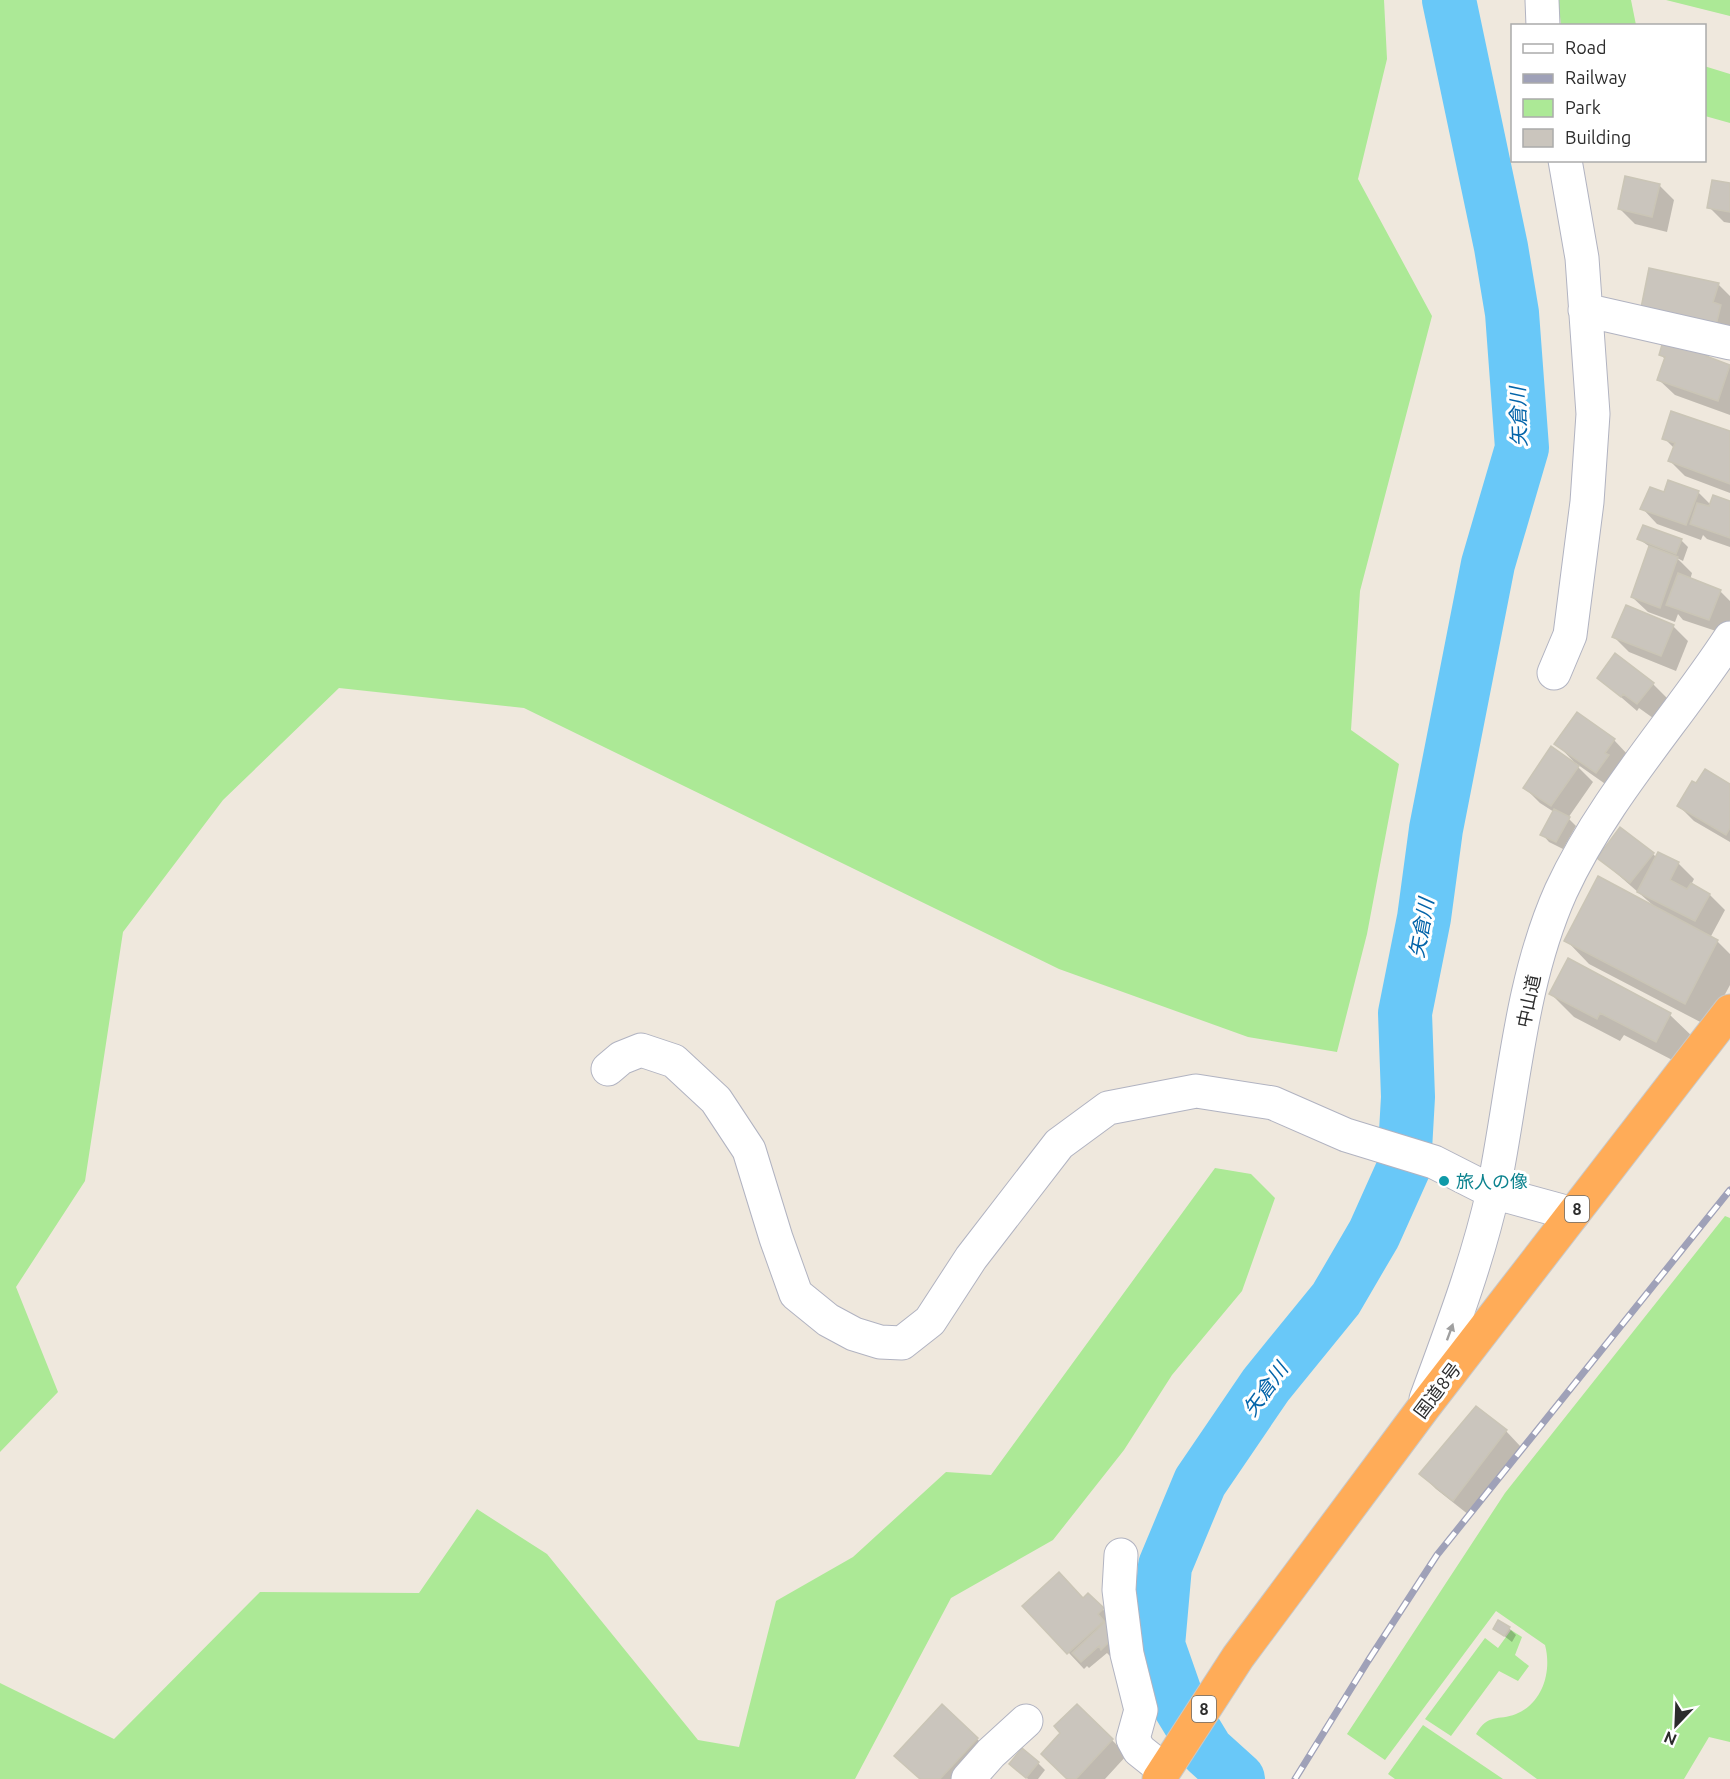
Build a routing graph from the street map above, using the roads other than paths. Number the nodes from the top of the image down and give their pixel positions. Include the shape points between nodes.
1 (1542, 0) edge
2 (1543, 24) edge
3 (1565, 162) edge
4 (1585, 310) junction
5 (1730, 343) edge
6 (1730, 638) edge
7 (1554, 673) dead end
8 (1730, 1011) edge
9 (608, 1069) dead end
10 (1493, 1192) junction
11 (1573, 1214) junction
12 (1476, 1261) junction
13 (1503, 1304) junction
14 (1424, 1407) junction
15 (1121, 1555) dead end
16 (1026, 1720) dead end
17 (1164, 1770) edge
18 (968, 1779) edge

1 - 2 street
3 - 4 street via 1582,258
4 - 5 street
4 - 7 street via 1593,414 1587,502 1570,635
6 - 10 street, 中山道 via 1612,803 1561,892 1530,985
8 - 11 highway, 国道8号 / 8
9 - 10 street via 621,1058 641,1050 674,1061 716,1100 749,1150 796,1294 828,1320 880,1342 902,1343 930,1321 971,1258 1059,1144 1108,1108 1196,1091 1273,1103 1346,1135 1434,1162
10 - 11 street
10 - 12 street, 中山道
11 - 13 highway, 国道8号 / 8
12 - 13 street
14 -> 12 street, 中山道
13 - 14 highway, 国道8号 / 8
14 - 17 highway, 国道8号 / 8 via 1238,1657
15 - 17 street via 1121,1611 1141,1710 1133,1739 1138,1750
16 - 18 street

